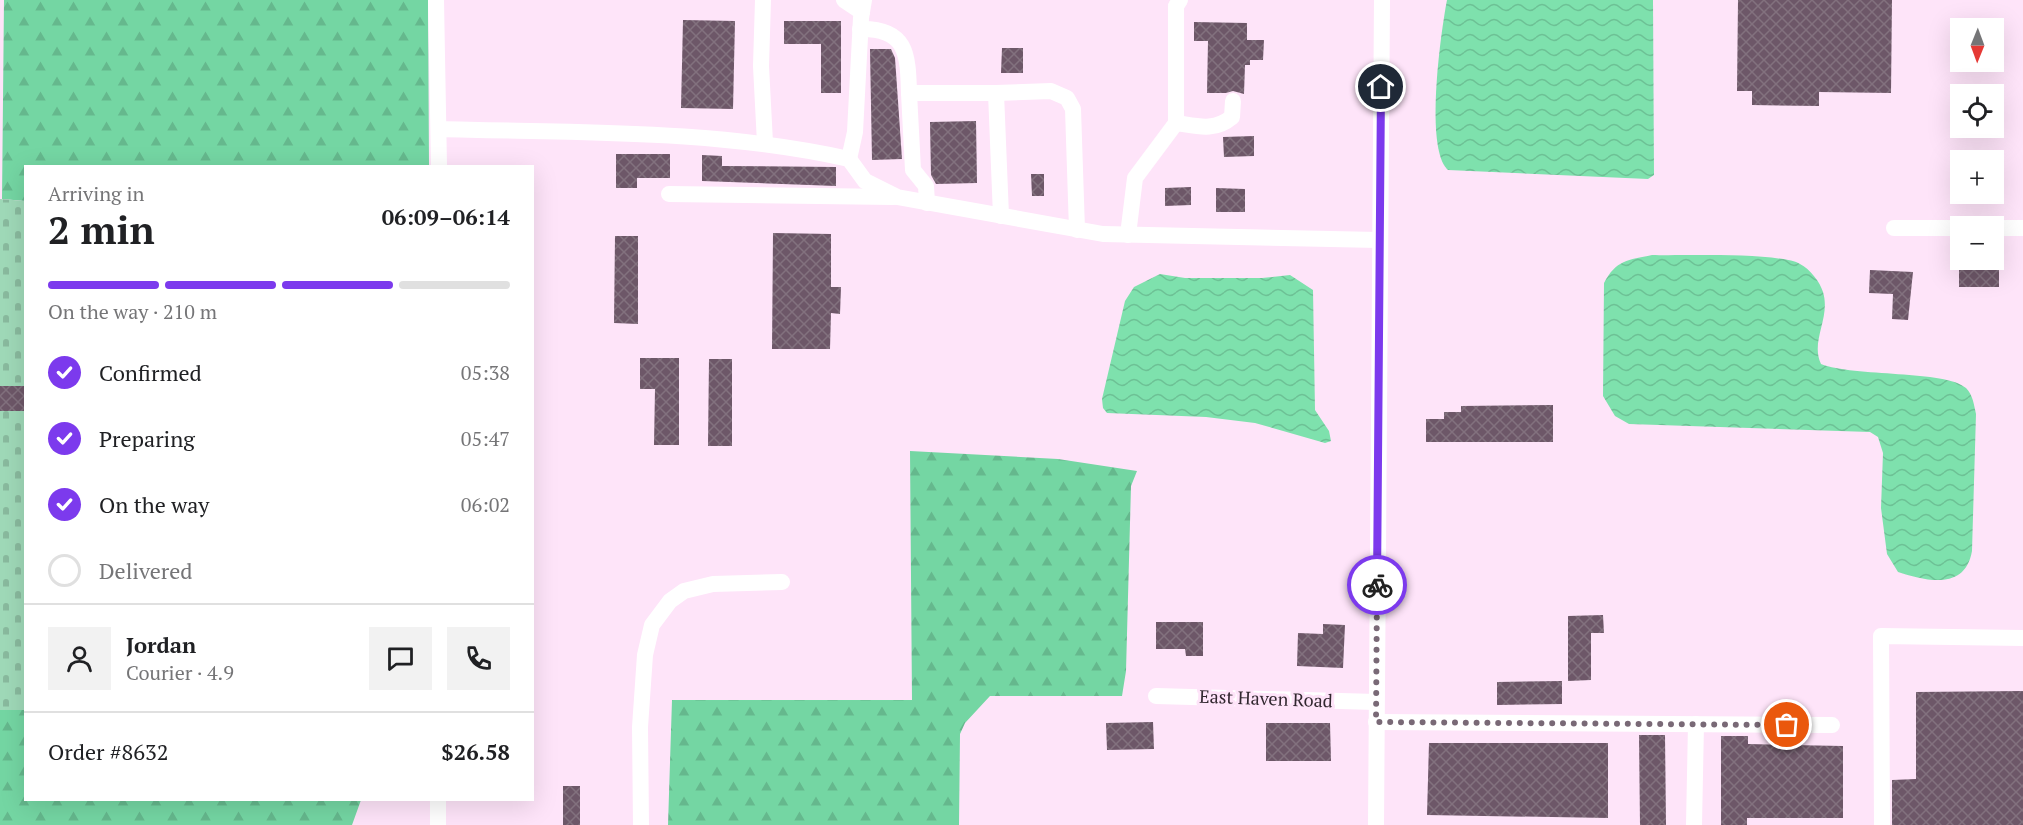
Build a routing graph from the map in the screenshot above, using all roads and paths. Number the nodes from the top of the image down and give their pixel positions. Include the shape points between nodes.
1 (436, 0) edge
2 (763, 0) edge
3 (844, 0) edge
4 (1180, 0) edge
5 (1382, 0) edge
6 (862, 14) edge
7 (909, 93) junction
8 (996, 93) junction
9 (1233, 101) dead end
10 (1176, 123) junction
11 (439, 129) junction
12 (765, 144) junction
13 (849, 159) junction
14 (439, 165) edge
15 (669, 194) dead end
16 (897, 197) junction
17 (927, 203) junction
18 (1001, 216) junction
19 (1894, 228) dead end
20 (1950, 228) edge
21 (2004, 228) edge
22 (2023, 228) edge
23 (1077, 230) junction
24 (1128, 235) junction
25 (1379, 240) junction
26 (782, 582) dead end
27 (2023, 638) edge
28 (1155, 696) dead end
29 (1376, 702) junction
30 (1376, 722) junction
31 (1696, 724) junction
32 (1832, 725) dead end
33 (438, 801) edge
34 (438, 825) edge
35 (641, 825) edge
36 (1376, 825) edge
37 (1694, 825) edge
38 (1882, 825) edge

1 - 11 street
2 - 12 street
3 - 6 street
4 - 10 street via 1176,6
5 - 25 street
6 - 7 street via 900,40 908,58
6 - 13 street via 855,132
7 - 8 street
7 - 17 street via 913,170 926,186
8 - 18 street
8 - 23 street via 1052,91 1067,98 1073,110
9 - 10 street via 1232,117 1221,126
10 - 24 street via 1135,178
11 - 12 street via 706,137
11 - 14 street
12 - 13 street
13 - 16 street via 865,181
15 - 16 street
16 - 17 street
17 - 18 street
18 - 23 street
19 - 20 street
21 - 22 street
23 - 24 street
24 - 25 street
25 - 29 street
26 - 35 street via 713,584 684,591 670,601 652,626 645,654 640,728
27 - 38 street via 1881,636
28 - 29 street, East Haven Road
29 - 30 street
30 - 31 street
30 - 36 street
31 - 32 street
31 - 37 street
33 - 34 street

